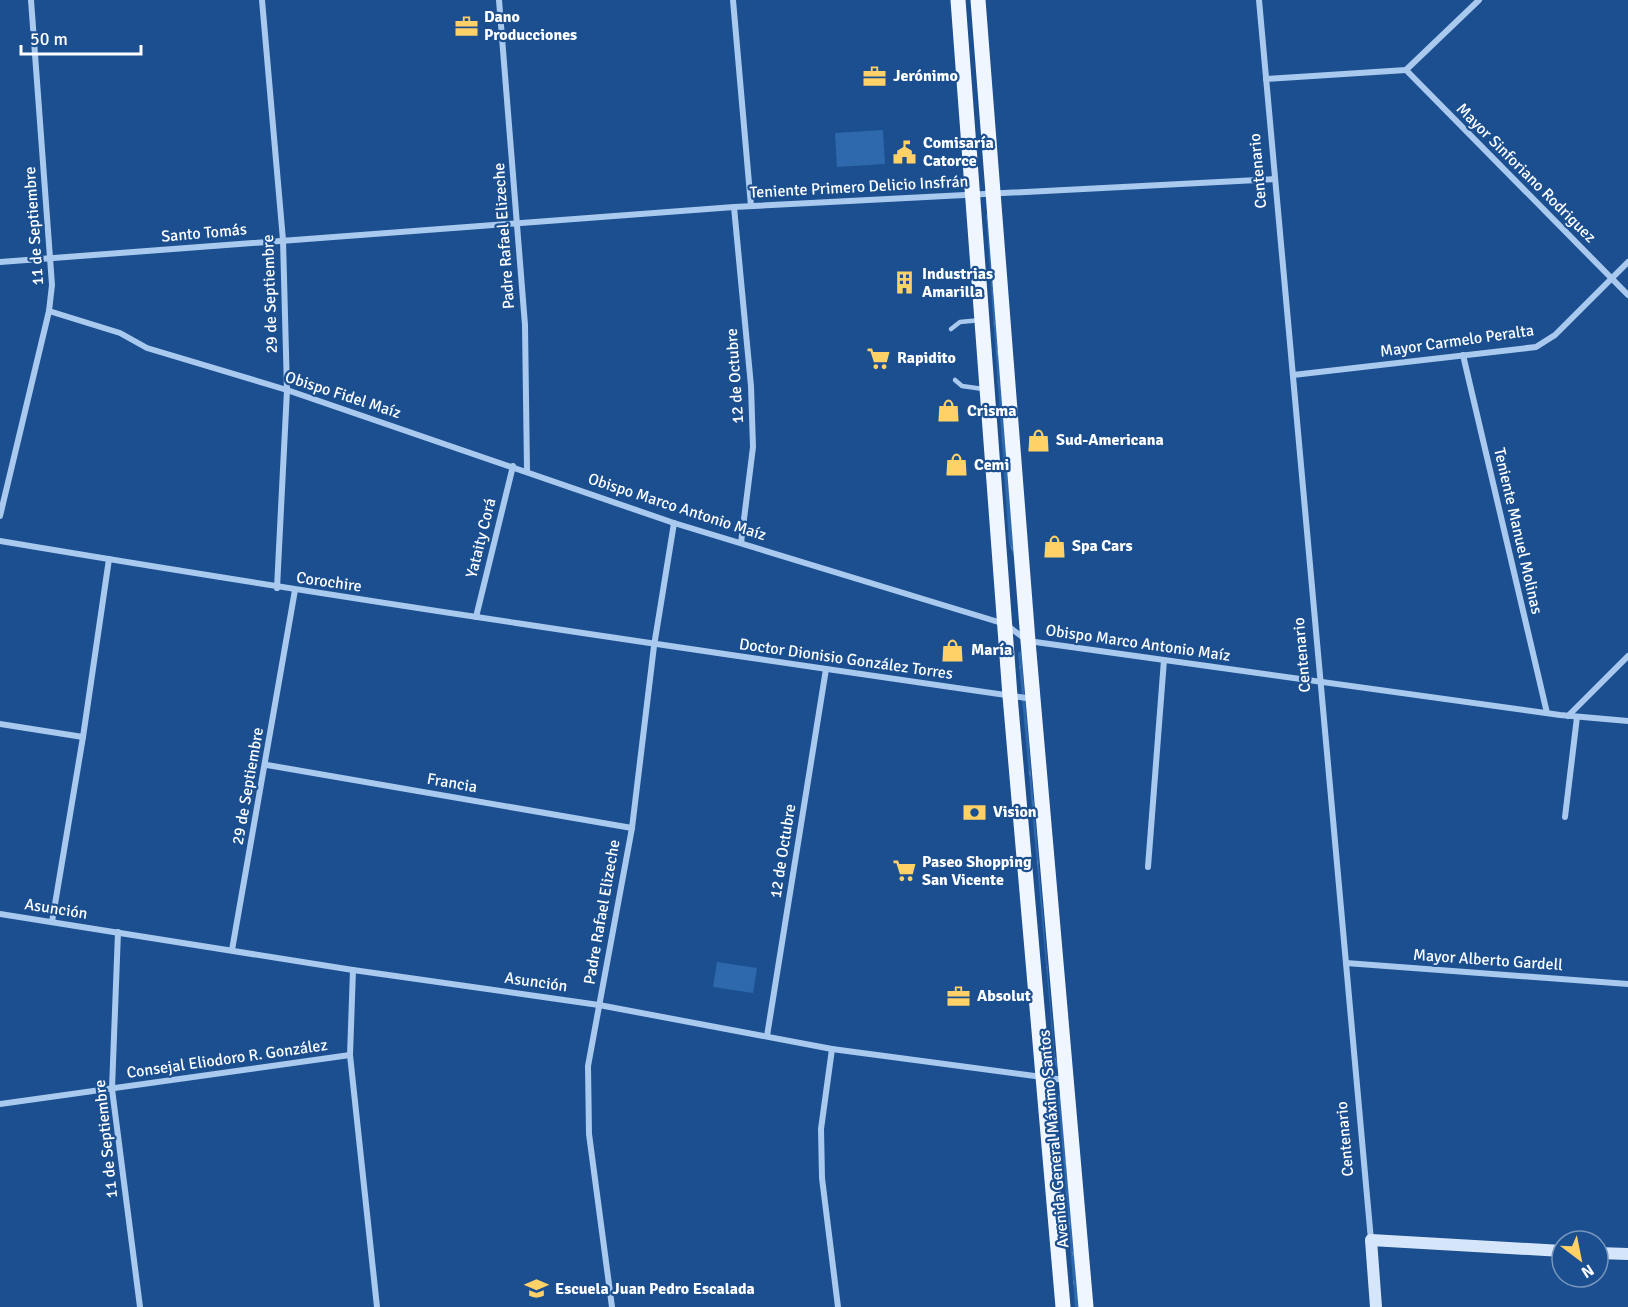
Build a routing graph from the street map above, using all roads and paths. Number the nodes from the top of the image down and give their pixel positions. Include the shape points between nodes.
1 (31, 0) edge
2 (262, 0) edge
3 (499, 0) edge
4 (732, 0) edge
5 (958, 0) edge
6 (978, 0) edge
7 (1259, 0) edge
8 (1479, 0) edge
9 (1406, 70) junction
10 (1266, 79) junction
11 (1275, 179) junction
12 (993, 194) junction
13 (975, 195) junction
14 (751, 206) junction
15 (734, 207) junction
16 (517, 224) junction
17 (283, 240) junction
18 (51, 259) junction
19 (0, 262) edge
20 (1628, 262) edge
21 (1611, 279) junction
22 (1628, 296) edge
23 (49, 310) junction
24 (983, 320) junction
25 (951, 329) dead end
26 (1463, 355) junction
27 (1293, 375) junction
28 (955, 380) dead end
29 (287, 390) junction
30 (988, 390) junction
31 (513, 466) junction
32 (527, 470) junction
33 (0, 516) edge
34 (674, 523) junction
35 (0, 541) edge
36 (741, 543) junction
37 (109, 559) junction
38 (277, 588) junction
39 (295, 590) junction
40 (476, 617) junction
41 (1005, 624) junction
42 (1028, 641) junction
43 (654, 646) junction
44 (1628, 656) edge
45 (1164, 660) junction
46 (826, 669) junction
47 (1321, 682) junction
48 (1010, 696) junction
49 (1033, 699) junction
50 (1547, 714) junction
51 (1568, 716) junction
52 (1577, 717) junction
53 (1628, 721) edge
54 (0, 724) edge
55 (83, 737) junction
56 (267, 765) junction
57 (1565, 817) dead end
58 (632, 828) junction
59 (1148, 867) dead end
60 (0, 914) edge
61 (52, 922) junction
62 (118, 932) junction
63 (232, 951) junction
64 (1346, 963) junction
65 (354, 970) junction
66 (1628, 984) edge
67 (599, 1005) junction
68 (767, 1036) junction
69 (832, 1049) junction
70 (350, 1055) junction
71 (1043, 1077) junction
72 (1068, 1081) junction
73 (112, 1089) junction
74 (0, 1104) edge
75 (1371, 1240) junction
76 (1550, 1250) edge
77 (1610, 1253) edge
78 (1628, 1254) edge
79 (140, 1307) edge
80 (376, 1307) edge
81 (612, 1307) edge
82 (838, 1307) edge
83 (1063, 1307) edge
84 (1086, 1307) edge
85 (1376, 1307) edge

1 - 18 street, 11 de Septiembre
2 - 17 street, 29 de Septiembre
3 - 16 street, Padre Rafael Elizeche
4 - 14 street
5 - 13 main road, Avenida General Máximo Santos
6 - 12 main road, Avenida General Máximo Santos
7 - 10 street, Centenario
8 - 9 street
9 - 10 street
9 - 21 street, Mayor Sinforiano Rodriguez
10 - 11 street, Centenario
11 - 12 street, Teniente Primero Delicio Insfrán
11 - 27 street, Centenario
12 - 13 street, Teniente Primero Delicio Insfrán
12 - 42 main road, Avenida General Máximo Santos
13 - 14 street, Teniente Primero Delicio Insfrán
13 - 24 main road, Avenida General Máximo Santos
14 - 15 street, Teniente Primero Delicio Insfrán
15 - 16 street, Teniente Primero Delicio Insfrán
15 - 36 street, 12 de Octubre via 753,447
16 - 17 street, Santo Tomás
16 - 32 street, Padre Rafael Elizeche via 525,326
17 - 18 street, Santo Tomás
17 - 29 street, 29 de Septiembre
18 - 19 street, Santo Tomás
18 - 23 street, 11 de Septiembre
20 - 21 street, Mayor Carmelo Peralta
21 - 22 street, Mayor Sinforiano Rodriguez
21 - 26 street, Mayor Carmelo Peralta via 1555,335 1536,347
23 - 29 street, Obispo Fidel Maíz via 120,333 147,348
23 - 33 street, 11 de Septiembre
24 - 25 lane via 960,322
24 - 30 main road, Avenida General Máximo Santos
26 - 27 street, Mayor Carmelo Peralta
26 - 50 street, Teniente Manuel Molinas
27 - 47 street, Centenario
28 - 30 lane via 962,386
29 - 31 street, Obispo Fidel Maíz
29 - 38 street, 29 de Septiembre
30 - 41 main road, Avenida General Máximo Santos
31 - 32 street, Obispo Fidel Maíz
31 - 40 street, Yataity Corá
32 - 34 street, Obispo Marco Antonio Maíz
34 - 36 street, Obispo Marco Antonio Maíz
34 - 43 street, Padre Rafael Elizeche
35 - 37 street, Corochire
36 - 41 street, Obispo Marco Antonio Maíz
37 - 38 street, Corochire
37 - 55 street
38 - 39 street, Corochire
39 - 40 street, Corochire
39 - 56 street, 29 de Septiembre
40 - 43 street, Corochire
41 - 42 street, Obispo Marco Antonio Maíz
41 - 48 main road, Avenida General Máximo Santos
42 - 45 street, Obispo Marco Antonio Maíz
42 - 49 main road, Avenida General Máximo Santos
43 - 46 street, Doctor Dionisio González Torres
43 - 58 street, Padre Rafael Elizeche
44 - 51 street
45 - 47 street, Obispo Marco Antonio Maíz
45 - 59 street
46 - 48 street, Doctor Dionisio González Torres
46 - 68 street, 12 de Octubre
47 - 50 street, Obispo Marco Antonio Maíz
47 - 64 street, Centenario
48 - 49 street, Doctor Dionisio González Torres
48 - 71 main road, Avenida General Máximo Santos
49 - 72 main road, Avenida General Máximo Santos
50 - 51 street, Obispo Marco Antonio Maíz
51 - 52 street, Obispo Marco Antonio Maíz
52 - 53 street, Obispo Marco Antonio Maíz
52 - 57 street
54 - 55 street
55 - 61 street
56 - 58 street, Francia
56 - 63 street, 29 de Septiembre
58 - 67 street, Padre Rafael Elizeche
60 - 61 street, Asunción
61 - 62 street, Asunción
62 - 63 street, Asunción
62 - 73 street, 11 de Septiembre
63 - 65 street, Asunción
64 - 66 street, Mayor Alberto Gardell
64 - 75 street, Centenario
65 - 67 street, Asunción
65 - 70 street
67 - 68 street, Asunción
67 - 81 street, Padre Rafael Elizeche via 588,1066 587,1101
68 - 69 street, Asunción
69 - 71 street, Asunción
69 - 82 street via 821,1128 821,1168
70 - 73 street, Consejal Eliodoro R. González
70 - 80 street
71 - 72 street, Asunción
71 - 83 main road, Avenida General Máximo Santos
72 - 84 main road, Avenida General Máximo Santos
73 - 74 street, Consejal Eliodoro R. González
73 - 79 street, 11 de Septiembre
75 - 76 street
75 - 85 street, Centenario
77 - 78 street

